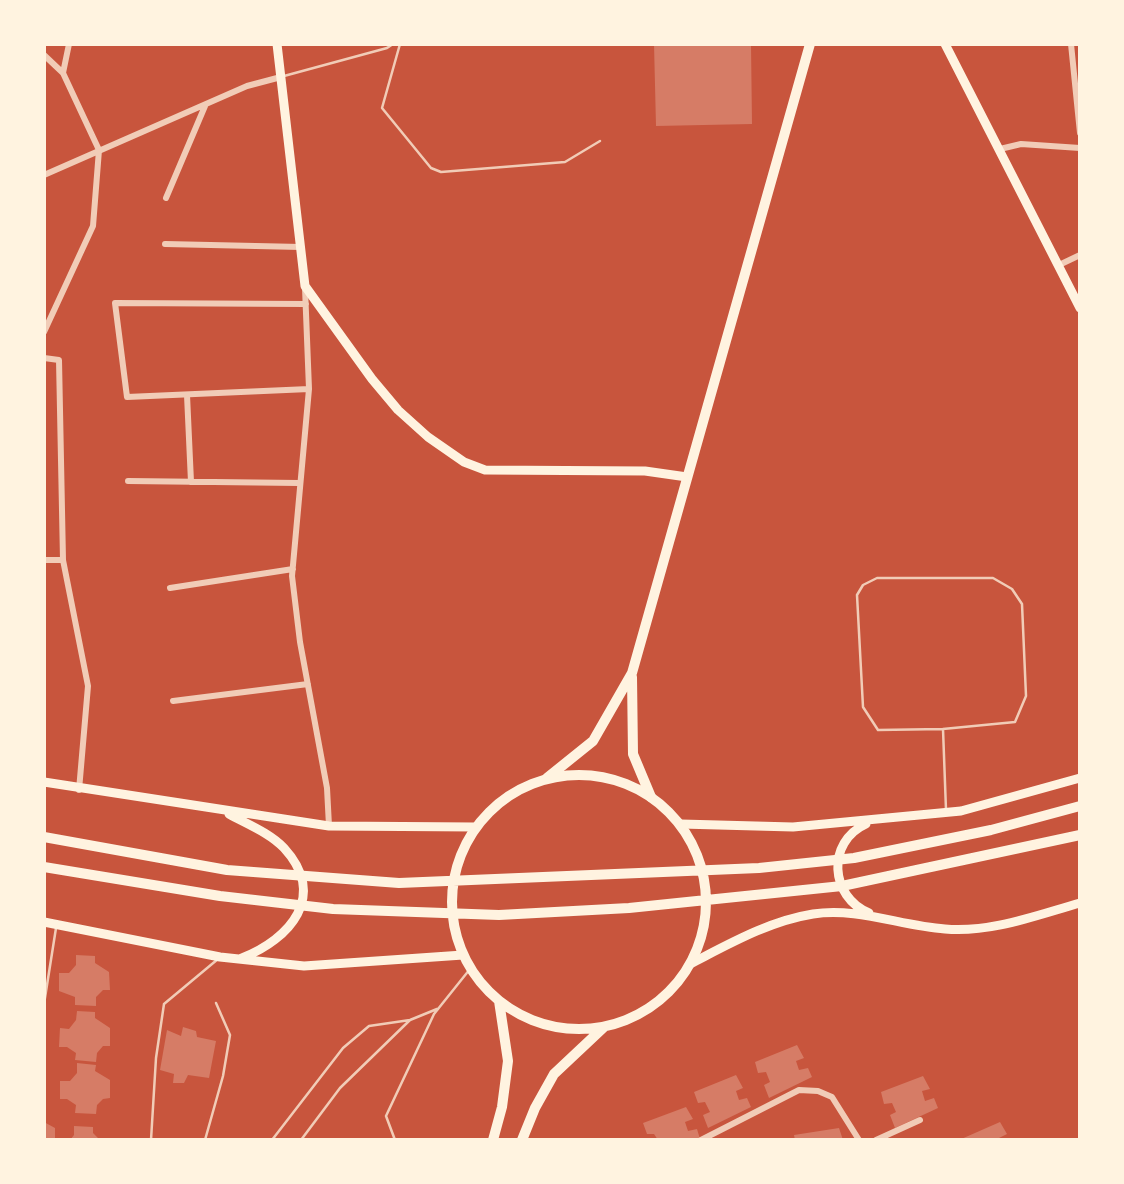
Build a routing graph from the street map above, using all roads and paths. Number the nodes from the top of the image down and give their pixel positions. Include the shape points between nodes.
1 (69, 44) edge
2 (277, 44) edge
3 (393, 44) edge
4 (400, 44) edge
5 (810, 44) edge
6 (945, 44) edge
7 (1071, 44) edge
8 (1076, 52) edge
9 (44, 55) edge
10 (63, 73) junction
11 (281, 77) junction
12 (205, 106) junction
13 (1080, 133) edge
14 (600, 141) dead end
15 (1080, 148) edge
16 (1000, 149) junction
17 (99, 150) junction
18 (44, 175) edge
19 (166, 198) dead end
20 (165, 244) dead end
21 (301, 247) junction
22 (1080, 255) edge
23 (1059, 265) junction
24 (305, 286) junction
25 (306, 304) junction
26 (1080, 308) edge
27 (44, 332) edge
28 (44, 358) edge
29 (309, 389) junction
30 (187, 394) junction
31 (687, 477) junction
32 (128, 481) dead end
33 (191, 482) junction
34 (299, 483) junction
35 (44, 560) edge
36 (63, 560) junction
37 (293, 569) junction
38 (170, 588) dead end
39 (632, 673) junction
40 (308, 684) junction
41 (173, 701) dead end
42 (943, 729) junction
43 (547, 778) junction
44 (1080, 778) edge
45 (44, 782) edge
46 (79, 790) junction
47 (651, 797) junction
48 (1080, 806) edge
49 (223, 811) junction
50 (946, 813) junction
51 (874, 821) junction
52 (681, 824) junction
53 (329, 826) junction
54 (475, 827) junction
55 (1080, 835) edge
56 (44, 837) edge
57 (44, 867) edge
58 (1080, 903) edge
59 (876, 916) junction
60 (44, 922) edge
61 (57, 925) junction
62 (463, 955) junction
63 (220, 957) junction
64 (240, 958) junction
65 (690, 964) junction
66 (470, 969) junction
67 (499, 1001) junction
68 (216, 1003) dead end
69 (44, 1004) edge
70 (438, 1010) junction
71 (410, 1020) junction
72 (604, 1027) junction
73 (920, 1120) dead end
74 (151, 1140) edge
75 (205, 1140) edge
76 (272, 1140) edge
77 (302, 1140) edge
78 (396, 1140) edge
79 (493, 1140) edge
80 (522, 1140) edge
81 (701, 1140) edge
82 (859, 1140) edge
83 (876, 1140) edge

1 - 10 street
2 - 11 main road
3 - 11 lane
4 - 14 lane via 382,108 431,168 453,173 565,162
5 - 31 main road
6 - 16 main road
7 - 8 street
8 - 13 street
9 - 10 street
10 - 17 street
11 - 12 street via 247,86
11 - 21 main road
12 - 17 street
12 - 19 street
15 - 16 street via 1021,144
16 - 23 main road
17 - 18 street
17 - 27 street via 93,226
20 - 21 street
21 - 24 main road
22 - 23 street
23 - 26 main road
24 - 25 street
24 - 31 main road via 398,410 464,462 510,472 645,471
25 - 29 street
25 - 30 street via 115,303 127,397
28 - 36 street via 59,360
29 - 30 street
29 - 34 street
30 - 33 street
31 - 39 main road
32 - 33 street
33 - 34 street
34 - 37 street
35 - 36 street
36 - 46 street via 88,686
37 - 38 street
37 - 40 street
39 - 43 main road via 593,741
39 - 47 main road via 633,754
40 - 41 street
40 - 53 street via 327,788
42 - 42 lane via 878,730 863,707 857,596 863,585 877,578 993,578 1012,589 1022,604 1026,696 1015,722
42 - 50 lane
43 - 47 main road via 604,777
43 - 54 main road via 502,800
44 - 50 main road
45 - 46 main road
46 - 49 main road
47 - 52 main road
48 - 56 main road via 854,858 758,868 399,883 227,870
49 - 53 main road
49 - 64 main road via 283,847 296,864 303,894 298,914 272,945
50 - 51 main road
51 - 52 main road via 793,827
51 - 59 main road via 857,828 844,842 837,878 852,902
52 - 65 main road via 702,868 704,929
53 - 54 main road
54 - 62 main road via 459,858 451,898
55 - 57 main road via 842,886 629,908 499,915 333,909
58 - 59 main road via 1002,926 948,930
59 - 65 main road via 814,914 753,931
60 - 61 main road
61 - 63 main road
61 - 69 lane
62 - 64 main road via 304,966
62 - 66 main road
63 - 64 main road
63 - 74 lane via 164,1004
65 - 72 main road via 656,1003
66 - 67 main road
66 - 70 lane
67 - 72 main road via 538,1022 569,1029
67 - 79 main road via 508,1061
68 - 75 lane via 230,1035
70 - 71 lane
70 - 78 lane via 386,1116
71 - 76 lane via 369,1026 343,1048
71 - 77 lane via 340,1088
72 - 80 main road via 554,1074
73 - 83 street
81 - 82 street via 799,1090 818,1090 832,1097

